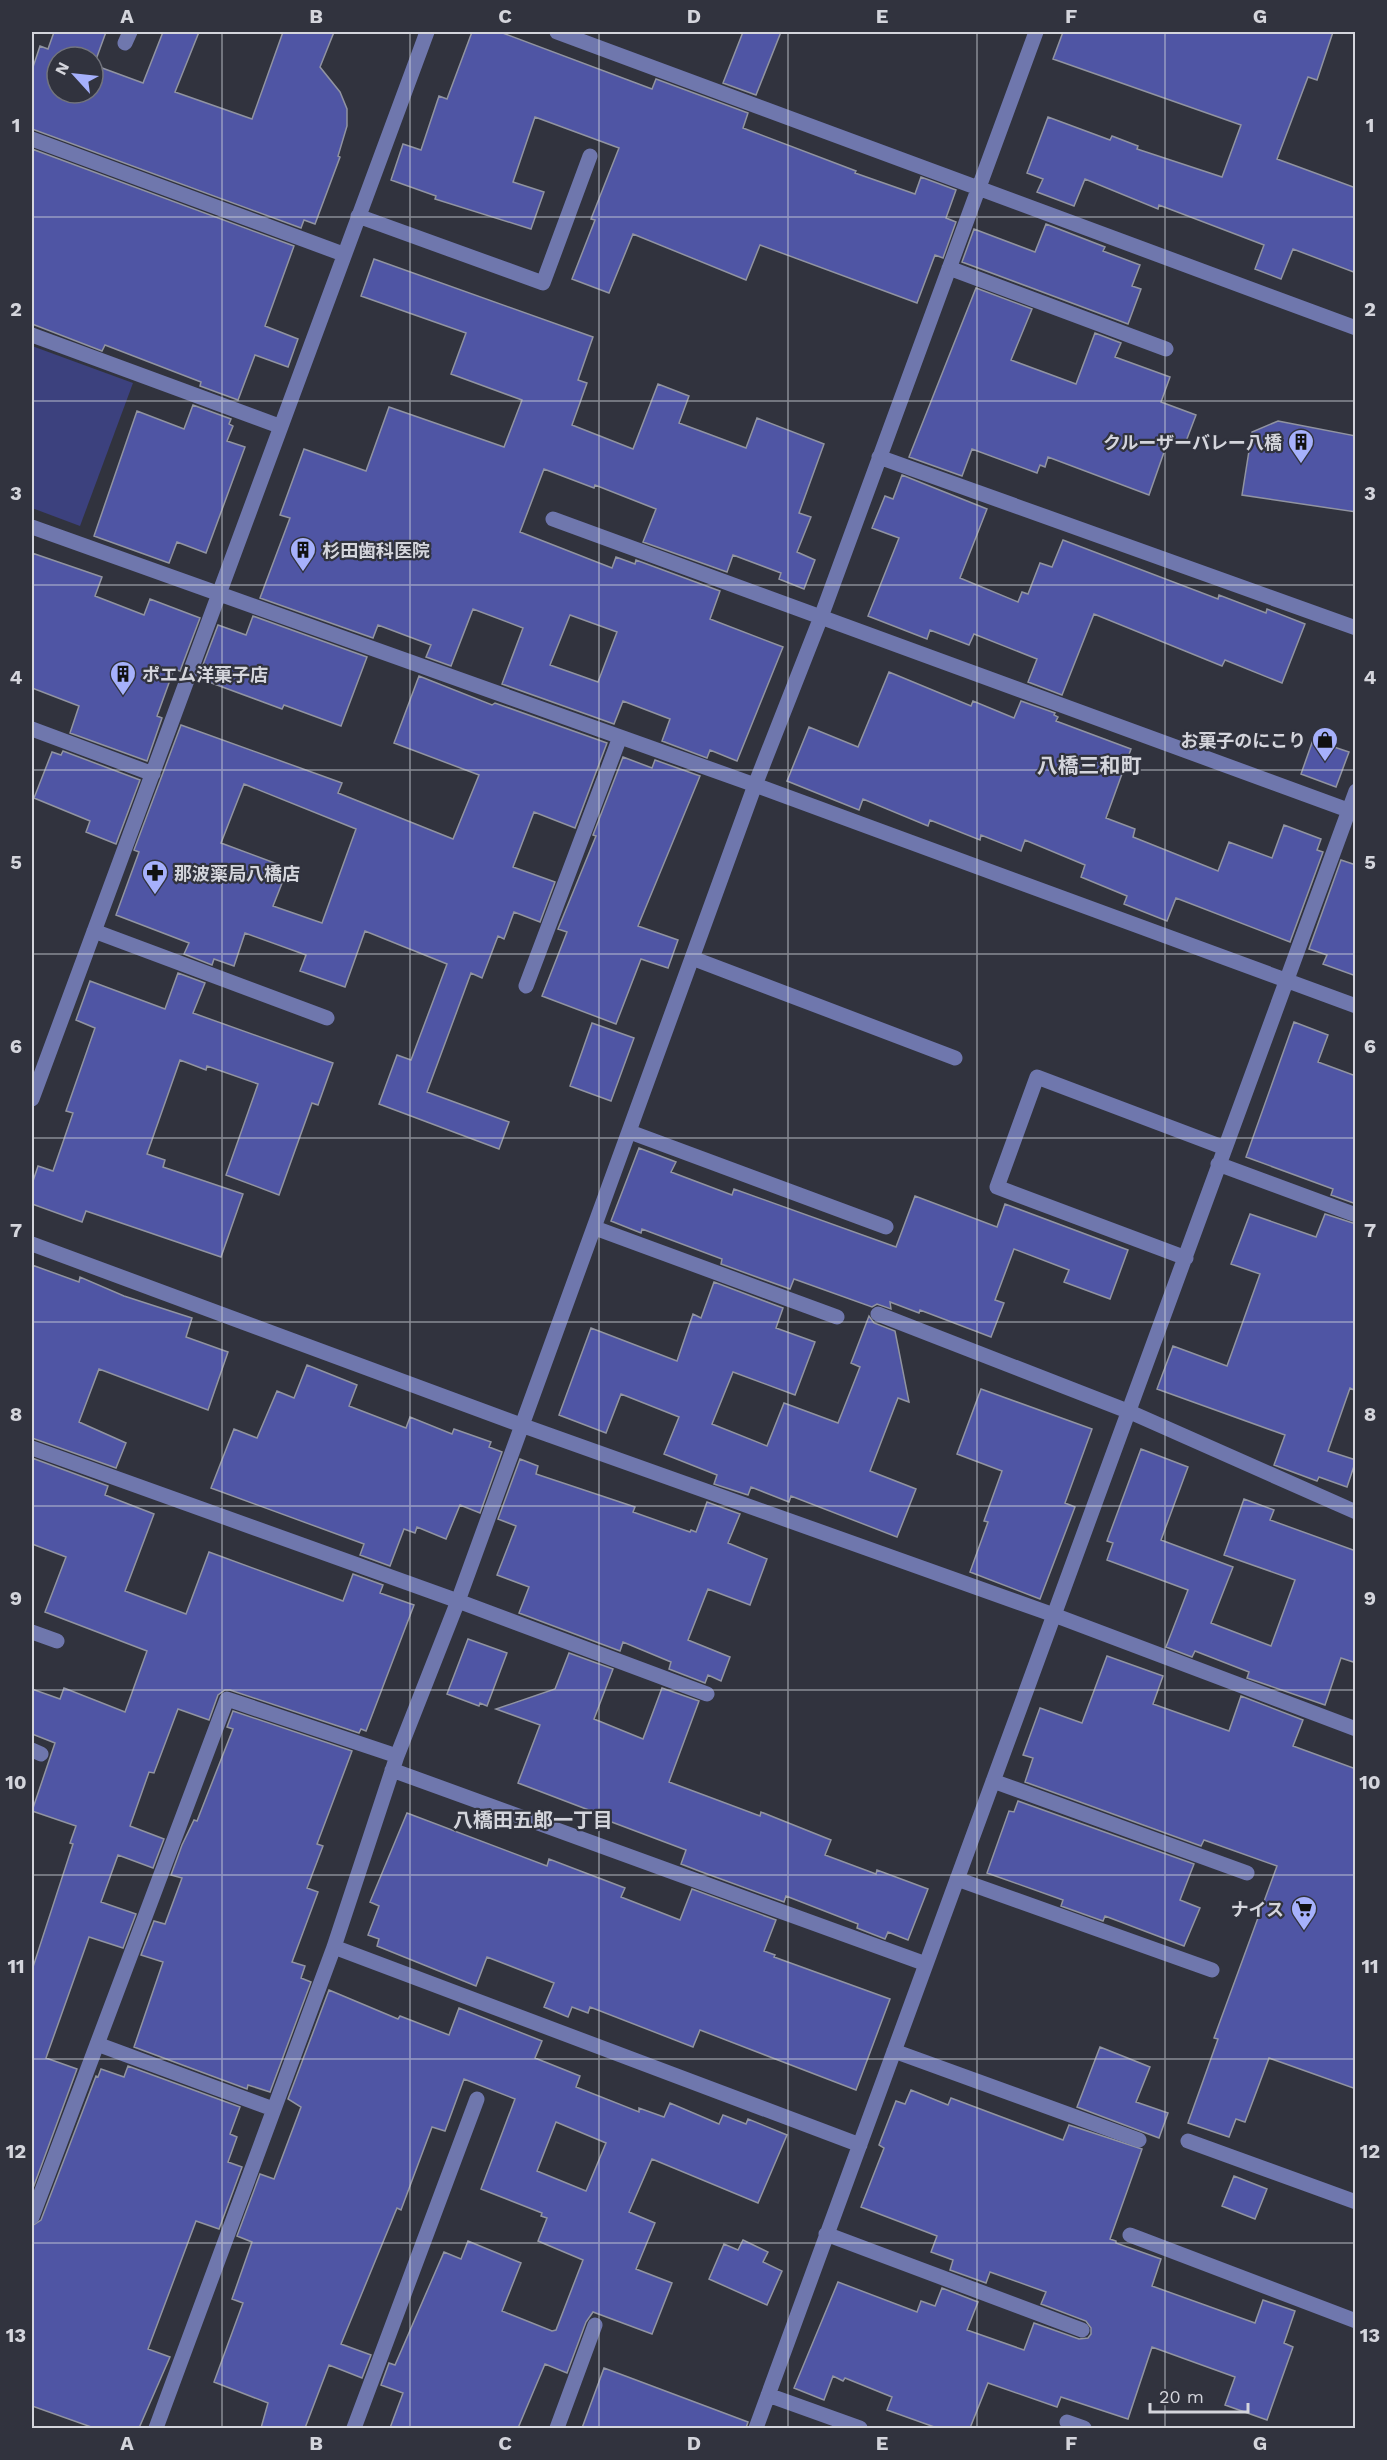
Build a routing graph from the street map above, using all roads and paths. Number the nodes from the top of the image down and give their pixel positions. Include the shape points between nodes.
1 (427, 32) edge
2 (557, 32) edge
3 (1036, 32) edge
4 (32, 139) edge
5 (590, 156) dead end
6 (977, 186) junction
7 (358, 216) junction
8 (343, 254) junction
9 (949, 268) junction
10 (1356, 328) edge
11 (32, 335) edge
12 (1166, 349) dead end
13 (279, 426) junction
14 (879, 457) junction
15 (553, 519) dead end
16 (32, 527) edge
17 (219, 594) junction
18 (821, 616) junction
19 (1356, 628) edge
20 (32, 729) edge
21 (621, 737) junction
22 (153, 774) junction
23 (755, 785) junction
24 (1356, 791) edge
25 (1352, 812) edge
26 (94, 932) junction
27 (692, 958) junction
28 (1285, 979) junction
29 (526, 986) dead end
30 (1356, 1006) edge
31 (327, 1018) dead end
32 (955, 1058) dead end
33 (32, 1099) edge
34 (630, 1132) junction
35 (1225, 1148) junction
36 (1218, 1164) junction
37 (1356, 1215) edge
38 (886, 1227) dead end
39 (595, 1228) junction
40 (32, 1244) edge
41 (1186, 1258) junction
42 (878, 1314) dead end
43 (837, 1317) dead end
44 (1130, 1412) junction
45 (521, 1425) junction
46 (32, 1448) edge
47 (1356, 1512) edge
48 (458, 1601) junction
49 (1054, 1615) junction
50 (32, 1632) edge
51 (57, 1641) dead end
52 (707, 1694) dead end
53 (1356, 1729) edge
54 (395, 1763) junction
55 (993, 1780) junction
56 (1247, 1873) dead end
57 (957, 1879) junction
58 (334, 1947) junction
59 (926, 1964) junction
60 (1212, 1970) dead end
61 (97, 2044) junction
62 (894, 2051) junction
63 (477, 2099) dead end
64 (273, 2109) junction
65 (1139, 2140) dead end
66 (1188, 2141) dead end
67 (860, 2145) junction
68 (1356, 2202) edge
69 (32, 2217) edge
70 (826, 2234) junction
71 (1130, 2235) dead end
72 (1356, 2321) edge
73 (595, 2325) dead end
74 (1082, 2330) dead end
75 (768, 2395) junction
76 (1067, 2422) dead end
77 (156, 2428) edge
78 (354, 2428) edge
79 (556, 2428) edge
80 (756, 2428) edge
81 (860, 2428) edge
82 (1084, 2428) edge

1 - 7 street
2 - 6 street
3 - 6 street
4 - 8 street
5 - 7 street via 543,283
6 - 9 street
6 - 10 street
7 - 8 street
8 - 13 street
9 - 12 street
9 - 14 street
11 - 13 street
13 - 17 street
14 - 18 street
14 - 19 street
15 - 18 street
16 - 17 street
17 - 21 street
17 - 22 street
18 - 23 street
18 - 25 street
20 - 22 street
21 - 23 street
21 - 29 street
22 - 26 street
23 - 27 street
23 - 28 street
24 - 25 street
25 - 28 street
26 - 31 street
26 - 33 street
27 - 32 street
27 - 34 street
28 - 30 street
28 - 35 street
34 - 38 street
34 - 39 street
35 - 36 street
35 - 41 street via 1037,1077 997,1186
36 - 37 street
36 - 41 street
39 - 43 street
39 - 45 street
40 - 45 street
41 - 44 street
42 - 44 street
44 - 47 street
44 - 49 street
45 - 48 street
45 - 49 street
46 - 48 street
48 - 52 street
48 - 54 street
49 - 53 street
49 - 55 street
50 - 51 street
54 - 58 street
54 - 59 street
54 - 61 street via 227,1699
55 - 56 street
55 - 57 street
57 - 59 street
57 - 60 street
58 - 64 street
58 - 67 street
59 - 62 street
61 - 64 street
61 - 69 street
62 - 65 street
62 - 67 street
63 - 78 street
64 - 77 street
66 - 68 street
67 - 70 street
70 - 74 street
70 - 75 street
71 - 72 street
73 - 79 street
75 - 80 street
75 - 81 street
76 - 82 street

